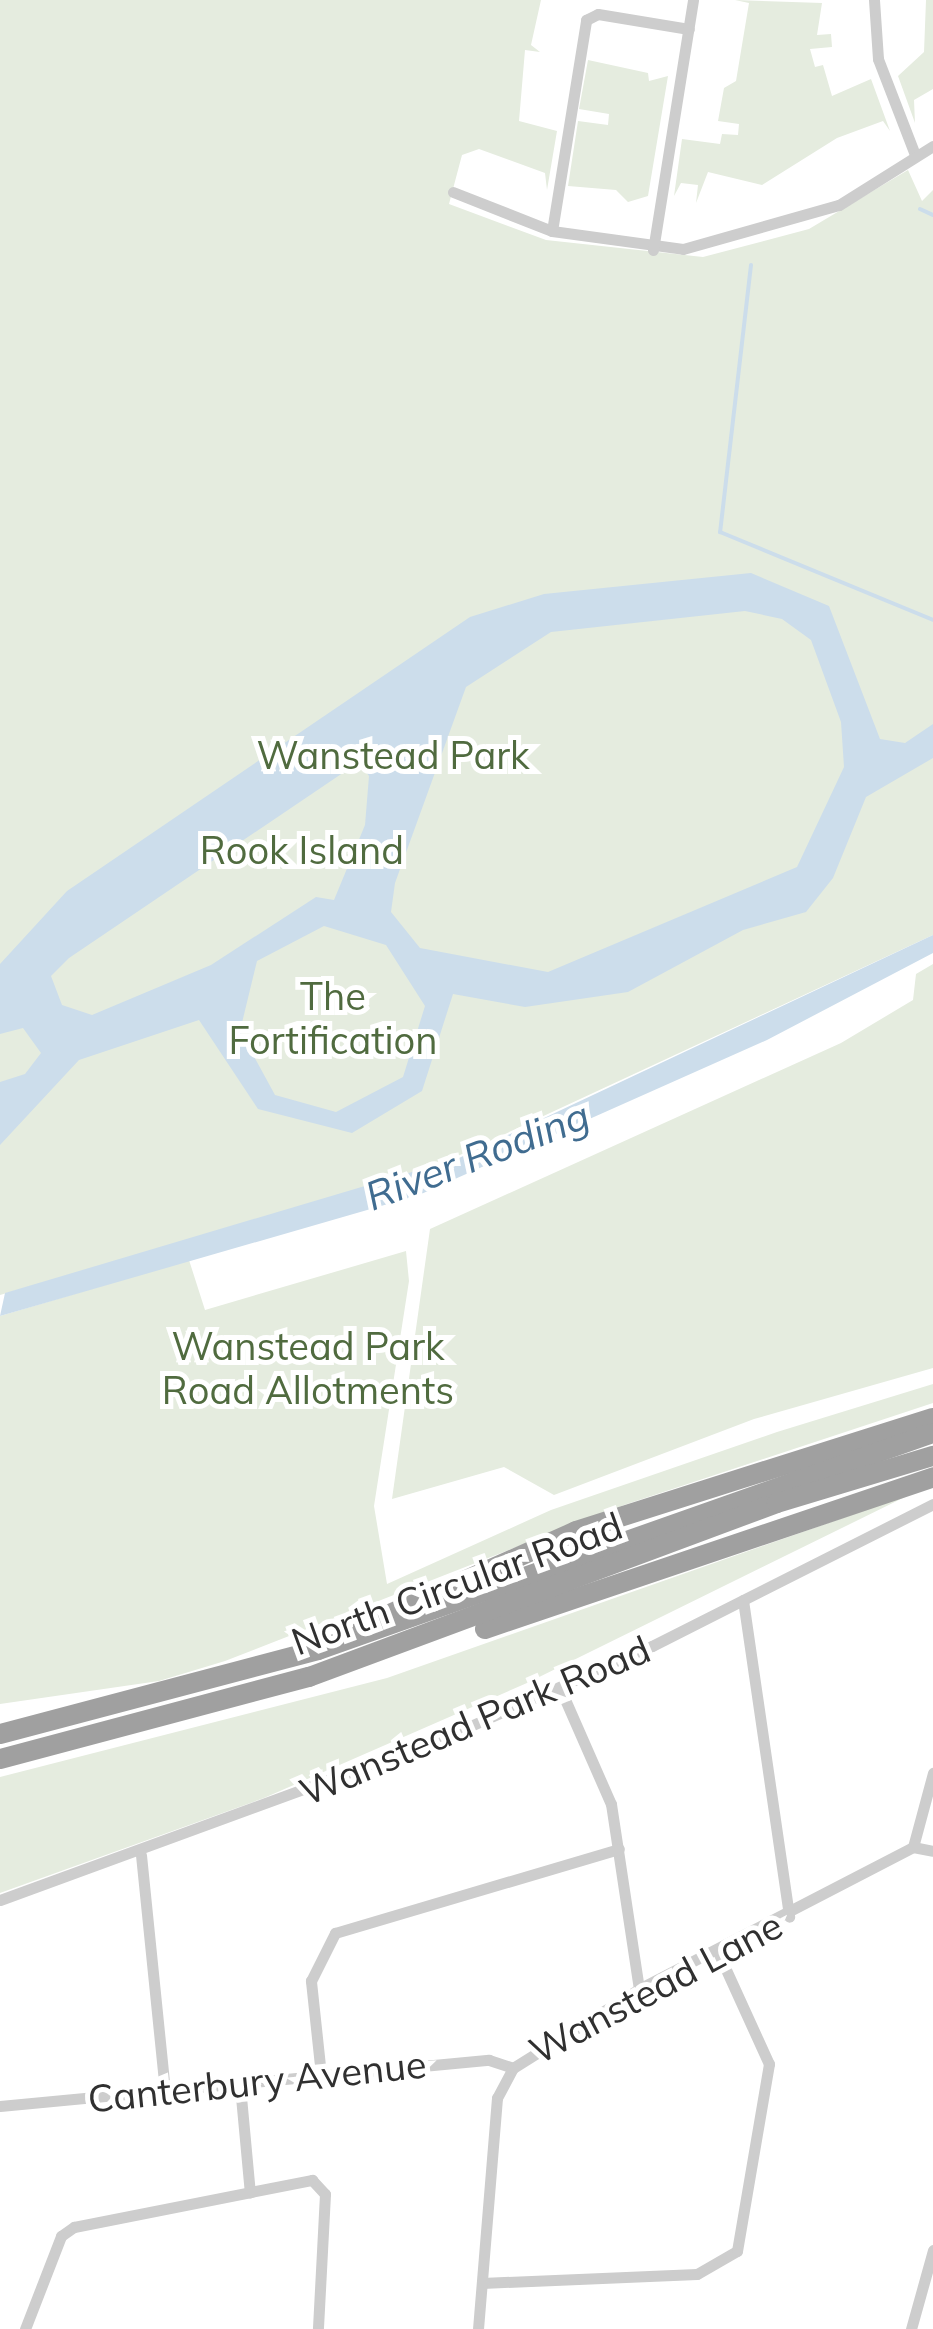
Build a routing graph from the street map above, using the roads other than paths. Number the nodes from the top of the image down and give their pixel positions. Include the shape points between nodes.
1 (693, 0) edge
2 (874, 0) edge
3 (689, 29) junction
4 (933, 146) edge
5 (915, 155) junction
6 (452, 192) dead end
7 (552, 232) junction
8 (653, 250) junction
9 (933, 1418) edge
10 (933, 1434) edge
11 (933, 1456) edge
12 (933, 1477) edge
13 (933, 1504) edge
14 (743, 1600) junction
15 (318, 1650) junction
16 (309, 1677) junction
17 (560, 1688) junction
18 (0, 1734) edge
19 (0, 1759) edge
20 (933, 1772) edge
21 (913, 1847) junction
22 (619, 1849) junction
23 (933, 1851) edge
24 (140, 1855) junction
25 (0, 1900) edge
26 (789, 1917) junction
27 (718, 1952) junction
28 (638, 1989) junction
29 (513, 2068) junction
30 (321, 2076) junction
31 (240, 2086) junction
32 (165, 2092) junction
33 (0, 2106) edge
34 (250, 2193) junction
35 (933, 2250) edge
36 (482, 2283) junction
37 (25, 2329) edge
38 (318, 2329) edge
39 (478, 2329) edge
40 (911, 2329) edge

1 - 3 street
2 - 5 street via 878,59
3 - 7 street via 598,14 586,20
3 - 8 street
4 - 5 street
5 - 8 street via 839,204 761,234
6 - 7 street
7 - 8 street
9 - 15 highway via 576,1532
10 - 15 highway, North Circular Road
11 - 16 highway, North Circular Road via 777,1503
12 - 16 highway via 488,1628
13 - 14 street, Wanstead Park Road
14 - 17 street, Wanstead Park Road
14 - 26 street
15 - 18 highway, North Circular Road
16 - 19 highway, North Circular Road
17 - 22 street via 611,1804
17 - 24 street, Wanstead Park Road
20 - 21 street
21 - 23 street
21 - 26 street, Wanstead Lane
22 - 28 street
22 - 30 street via 334,1934 312,1982
24 - 25 street, Wanstead Park Road
24 - 32 street
26 - 27 street, Wanstead Lane
27 - 28 street, Wanstead Lane
27 - 36 street via 768,2064 737,2250 696,2274
28 - 29 street, Wanstead Lane
29 - 30 street, Canterbury Avenue via 489,2060
29 - 36 street, Wanstead Lane via 498,2098
30 - 31 street, Canterbury Avenue
31 - 32 street, Canterbury Avenue
31 - 34 street
32 - 33 street, Canterbury Avenue
34 - 37 street via 74,2228 53,2254
34 - 38 street via 312,2180 325,2194
35 - 40 street
36 - 39 street, Wanstead Lane

